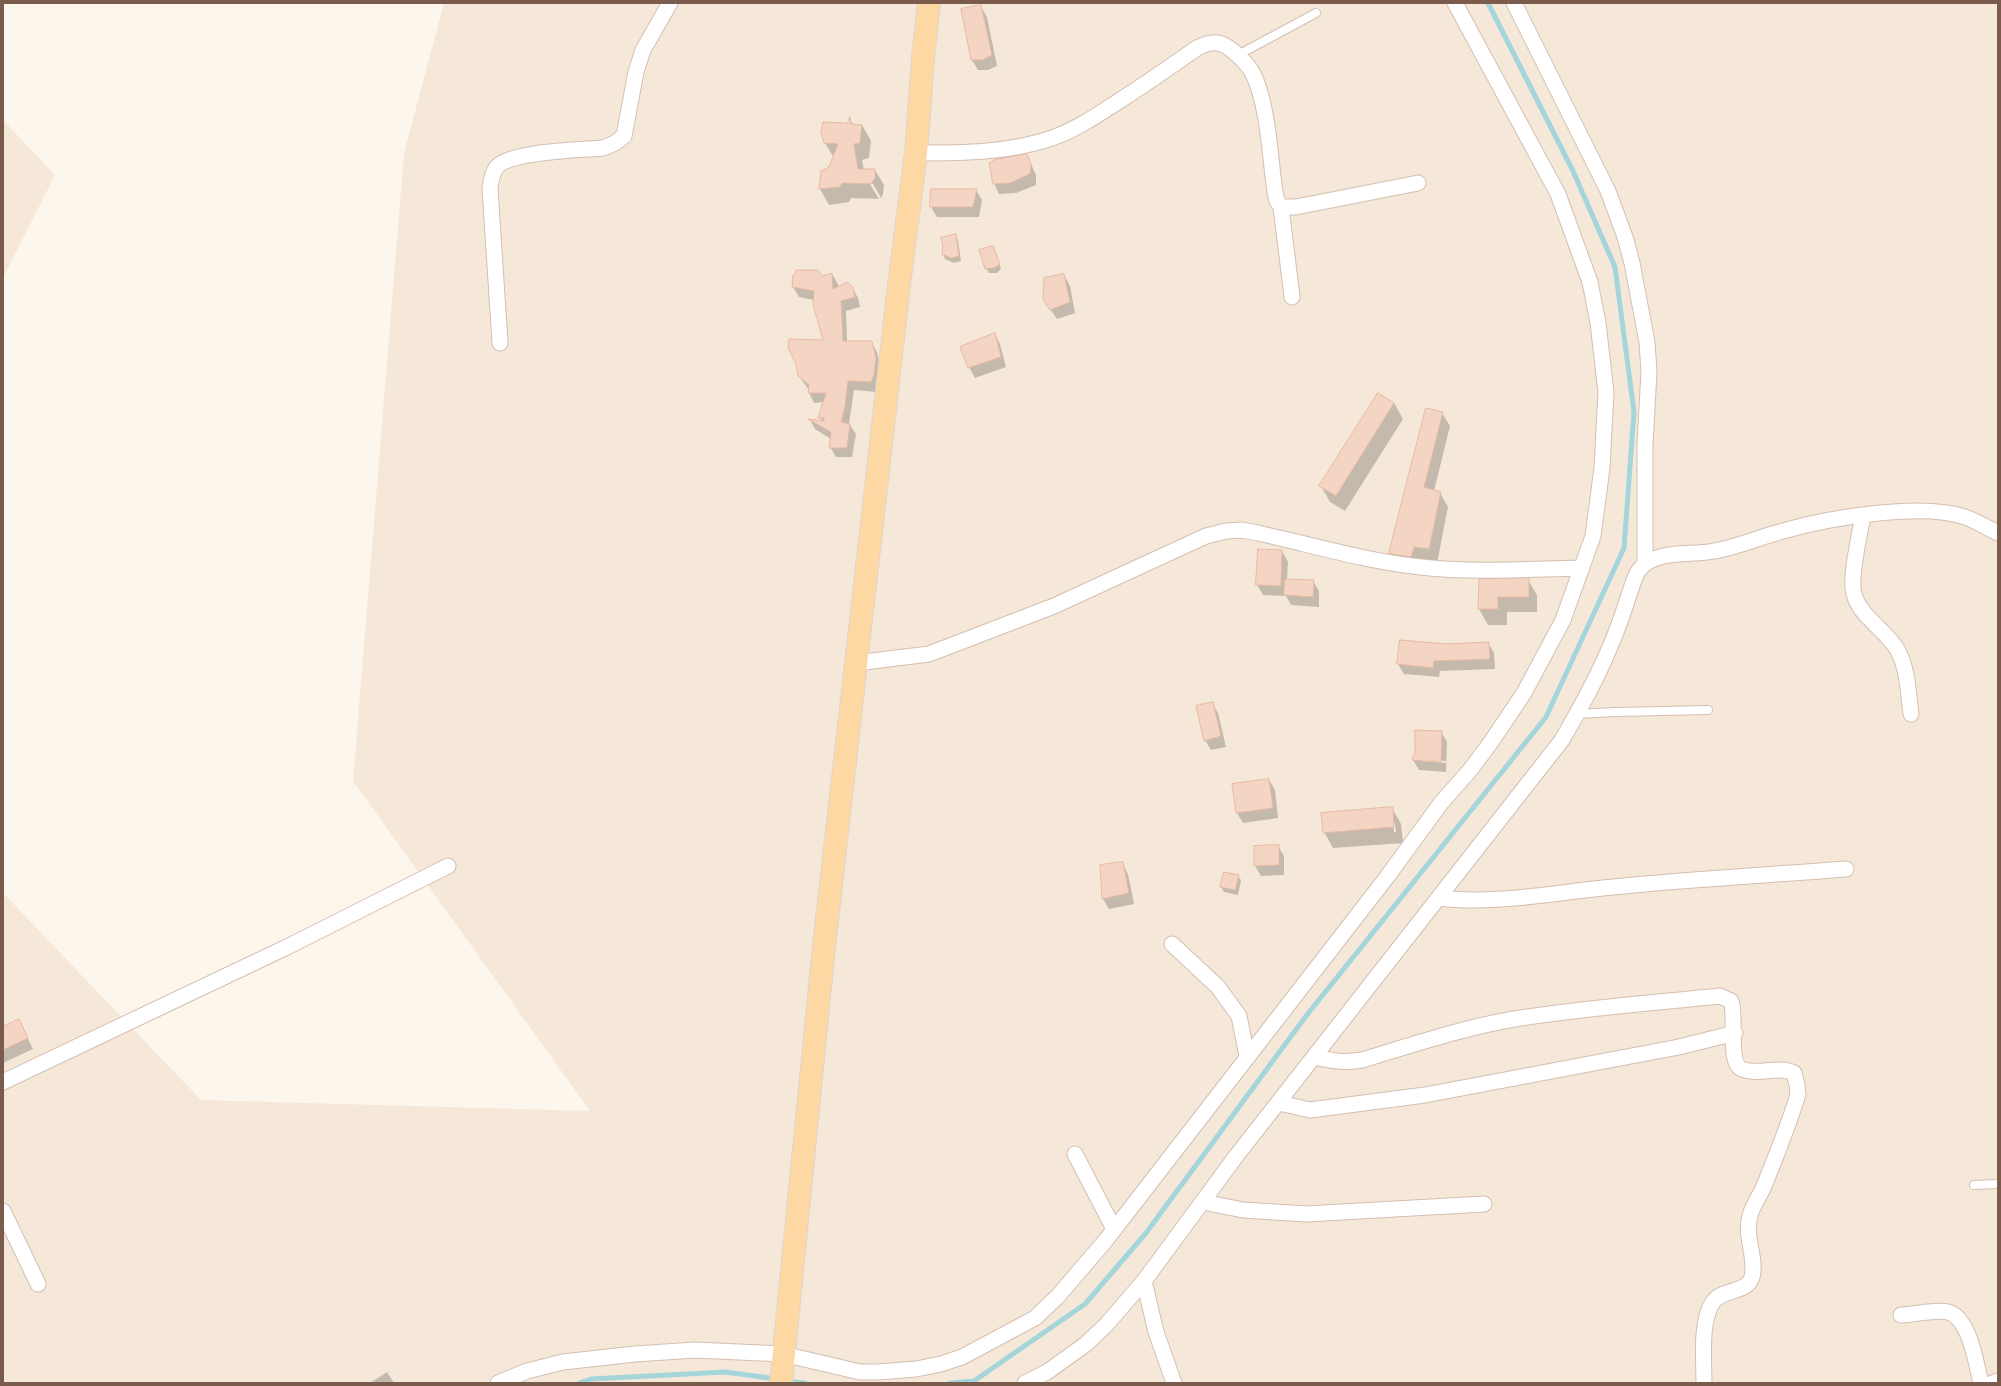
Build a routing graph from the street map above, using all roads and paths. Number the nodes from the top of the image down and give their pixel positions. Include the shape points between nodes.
1 (670, 3) edge
2 (929, 3) edge
3 (1455, 3) edge
4 (1514, 3) edge
5 (1316, 13) dead end
6 (1238, 55) junction
7 (916, 152) junction
8 (1418, 183) dead end
9 (1281, 207) junction
10 (1292, 297) dead end
11 (500, 343) dead end
12 (1863, 515) junction
13 (1998, 533) edge
14 (1645, 564) junction
15 (1582, 568) junction
16 (856, 663) junction
17 (1708, 710) dead end
18 (1577, 714) junction
19 (1911, 714) dead end
20 (448, 866) dead end
21 (1846, 869) dead end
22 (1438, 898) junction
23 (1172, 944) dead end
24 (1734, 1033) junction
25 (1247, 1056) junction
26 (1314, 1057) junction
27 (3, 1082) edge
28 (1279, 1103) junction
29 (1075, 1154) dead end
30 (1998, 1184) edge
31 (1974, 1185) dead end
32 (1204, 1202) junction
33 (1484, 1204) dead end
34 (3, 1211) edge
35 (1114, 1229) junction
36 (1144, 1281) junction
37 (38, 1284) dead end
38 (1901, 1315) dead end
39 (782, 1371) edge
40 (1998, 1381) edge
41 (498, 1383) edge
42 (1025, 1383) edge
43 (1174, 1383) edge
44 (1704, 1383) edge
45 (1981, 1383) edge
46 (1992, 1383) edge

1 - 11 street via 643,50 636,72 624,136 616,143 603,148 522,156 504,160 496,167 490,188
2 - 7 main road
3 - 15 street via 1558,194 1590,282 1598,322 1606,392 1602,468 1594,529
4 - 14 street via 1608,191 1632,263 1643,316 1649,372 1645,444
5 - 6 lane
6 - 7 street via 1218,41 1208,42 1099,114 1068,132 1040,142 962,153
6 - 9 street via 1253,72 1260,93 1275,192
7 - 16 main road
8 - 9 street via 1296,207
9 - 10 street
12 - 13 street via 1936,511 1966,517
12 - 14 street via 1805,525 1713,552 1670,556 1654,559
12 - 19 street via 1852,579 1854,593 1866,615 1897,649 1905,669
14 - 18 street via 1639,570 1599,674
15 - 16 street via 1422,567 1366,559 1258,533 1226,531 1190,543 1054,606 929,654
15 - 25 street via 1563,620 1524,693 1491,742 1441,803 1387,877
16 - 39 main road
17 - 18 lane
18 - 22 street via 1562,740
20 - 27 street via 287,947
21 - 22 street via 1622,886 1490,900
22 - 26 street
23 - 25 street via 1218,987 1239,1016
24 - 26 street via 1734,1008 1731,1001 1720,996 1514,1019 1347,1062 1338,1063
24 - 28 street via 1679,1047 1410,1097 1310,1110
24 - 44 street via 1733,1050 1738,1068 1746,1071 1786,1069 1794,1073 1798,1094 1766,1180 1749,1216 1753,1276 1745,1287 1720,1295 1710,1307 1705,1331
25 - 35 street
26 - 28 street
28 - 32 street via 1236,1155
29 - 35 street
30 - 31 lane
32 - 33 street via 1243,1210 1306,1214
32 - 36 street
34 - 37 street
35 - 39 street via 1058,1296 1035,1318 962,1357 916,1369 878,1372 833,1367
36 - 42 street via 1086,1344 1047,1372
36 - 43 street via 1156,1332
38 - 45 street via 1948,1312 1953,1315 1969,1336
39 - 41 street via 694,1350 563,1362 527,1371
40 - 46 street

